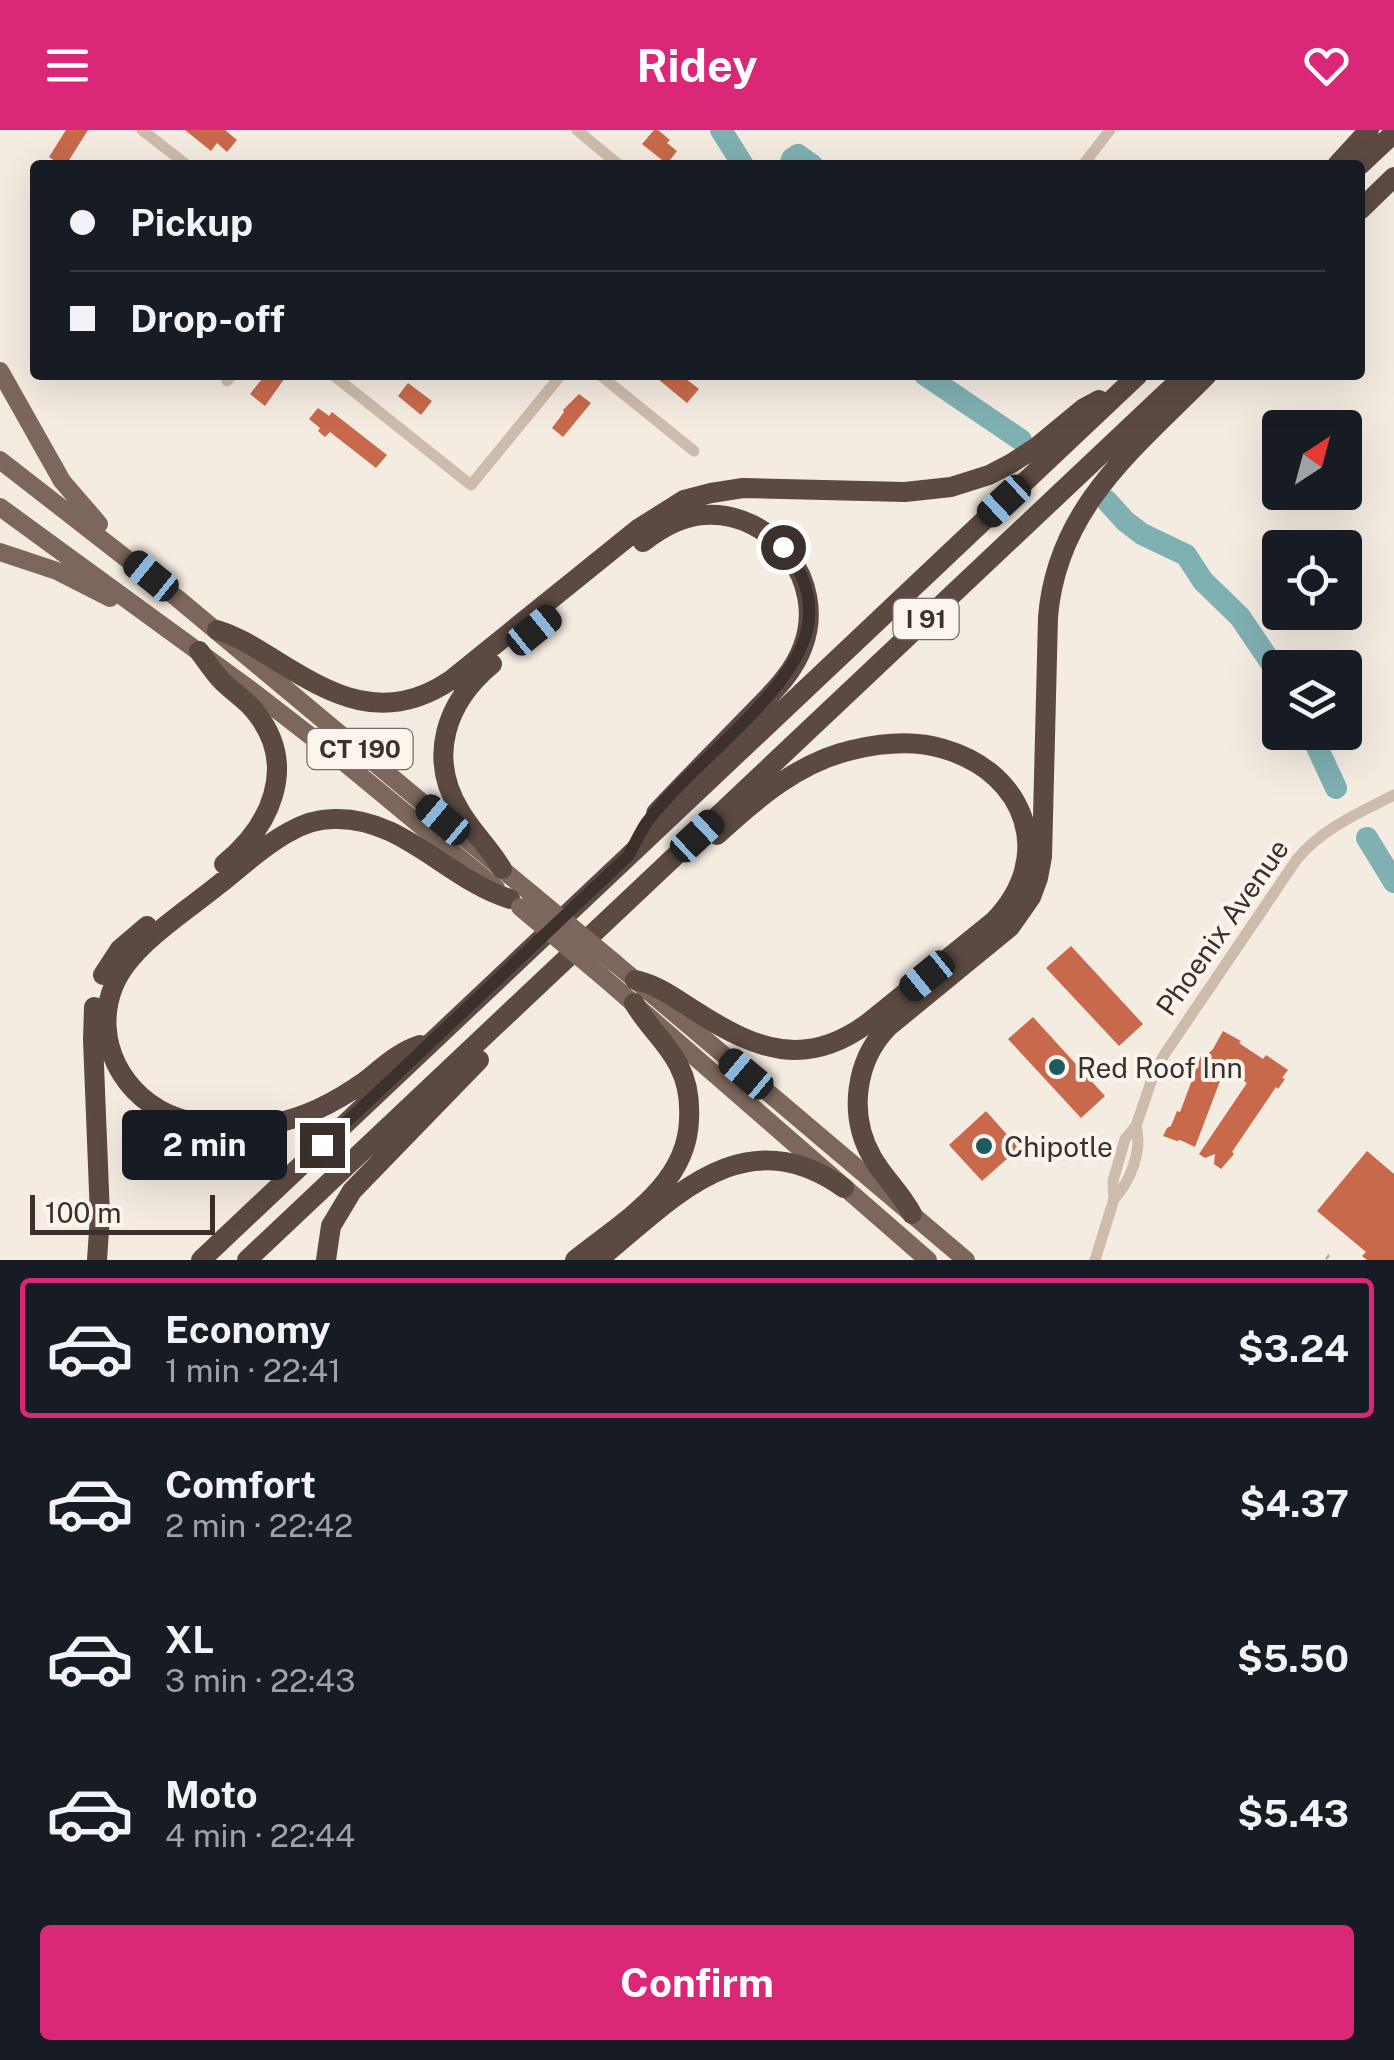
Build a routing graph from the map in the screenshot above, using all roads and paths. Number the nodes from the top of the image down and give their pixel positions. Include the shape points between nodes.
1 (142, 130) edge
2 (576, 130) edge
3 (1110, 130) edge
4 (1369, 130) edge
5 (1394, 133) edge
6 (181, 160) edge
7 (614, 160) edge
8 (1087, 160) edge
9 (1342, 160) edge
10 (1365, 160) edge
11 (1394, 178) edge
12 (1394, 192) edge
13 (1365, 205) edge
14 (1365, 206) edge
15 (0, 371) edge
16 (339, 380) edge
17 (557, 380) edge
18 (606, 380) edge
19 (1133, 380) edge
20 (1180, 380) edge
21 (1202, 380) edge
22 (1120, 392) junction
23 (694, 451) dead end
24 (0, 460) edge
25 (0, 507) edge
26 (0, 552) edge
27 (124, 555) junction
28 (142, 609) junction
29 (217, 630) junction
30 (199, 651) junction
31 (1394, 795) edge
32 (628, 856) junction
33 (668, 862) junction
34 (502, 869) junction
35 (521, 900) junction
36 (608, 970) junction
37 (635, 980) junction
38 (634, 1003) junction
39 (518, 1006) junction
40 (432, 1042) junction
41 (844, 1188) junction
42 (912, 1214) junction
43 (1331, 1252) dead end
44 (1326, 1258) edge
45 (97, 1260) edge
46 (201, 1260) edge
47 (247, 1260) edge
48 (326, 1260) edge
49 (575, 1260) edge
50 (598, 1260) edge
51 (928, 1260) edge
52 (966, 1260) edge
53 (1095, 1260) edge

1 - 6 street
2 - 7 street
3 - 8 street
4 - 9 highway
5 - 10 highway
11 - 13 highway
12 - 14 highway
15 - 27 main road via 62,481
16 - 17 street via 471,485
18 - 23 street
19 - 22 highway, I 91
20 - 33 highway, I 91
21 - 42 highway via 1095,492 1059,558 1048,617 1043,845 1031,897 1007,930 888,1027 864,1063 862,1135
22 - 29 highway via 1084,408 989,476 951,487 742,488 684,500 638,529 451,680 404,702 342,696
22 - 32 highway, I 91
24 - 27 main road, CT 190
25 - 28 main road, CT 190
26 - 28 main road
27 - 29 main road, CT 190
28 - 30 main road, CT 190
29 - 34 main road, CT 190
30 - 35 main road, CT 190
30 - 45 highway via 267,730 276,763 274,792 246,844 128,941 101,980 92,1026
31 - 53 street, Phoenix Avenue via 1311,842 1164,1055 1125,1139
32 - 34 highway via 646,822 776,688 803,646 808,606 798,568 772,537 735,518 693,516 655,533 462,695 445,736 446,778 460,812
32 - 40 highway, I 91
33 - 37 highway via 702,847 805,768 850,750 893,744 946,750 987,770 1013,797 1028,843 1022,879 1002,912 868,1023 832,1044 796,1051 765,1046
33 - 39 highway, I 91
34 - 35 main road, CT 190
35 - 36 main road, CT 190, bridge
35 - 40 highway via 481,888 374,825 338,819 307,824 266,847 139,950 116,978 107,1011 113,1060 134,1091 172,1116 215,1126 263,1125 310,1113 402,1052
36 - 37 main road, CT 190
36 - 38 main road, CT 190
37 - 42 main road, CT 190
38 - 41 main road, CT 190
38 - 49 highway via 682,1073 688,1138 660,1190
39 - 47 highway, I 91
39 - 48 highway via 500,1040 352,1191 331,1226
40 - 46 highway, I 91
41 - 50 highway via 784,1162 731,1165 694,1184
41 - 51 main road, CT 190
42 - 52 main road, CT 190
43 - 44 path

